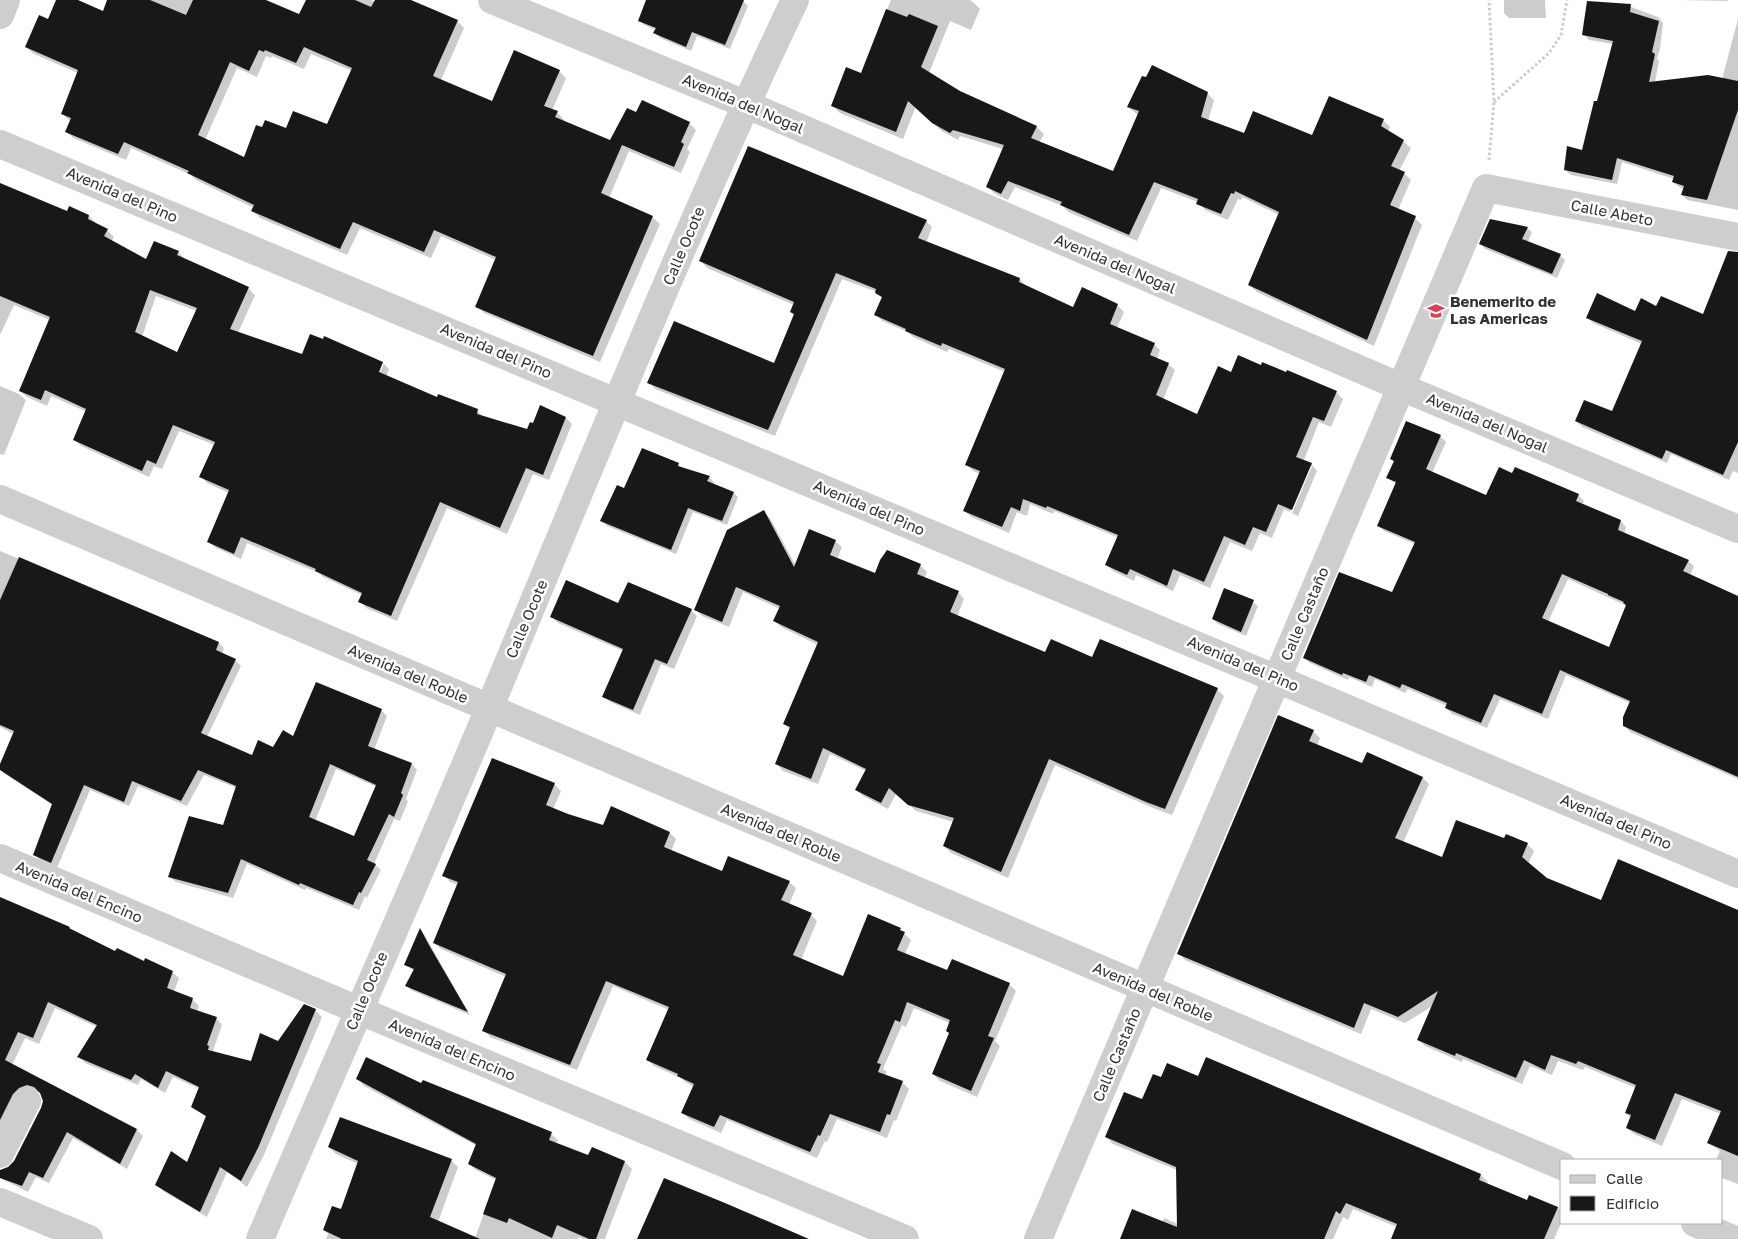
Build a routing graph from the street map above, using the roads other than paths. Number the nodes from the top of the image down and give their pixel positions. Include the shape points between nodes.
1 (6, 0) edge
2 (492, 0) edge
3 (795, 0) edge
4 (0, 15) edge
5 (745, 104) junction
6 (0, 144) edge
7 (1486, 188) joint
8 (1738, 237) edge
9 (1401, 387) junction
10 (617, 402) junction
11 (0, 500) edge
12 (1738, 529) edge
13 (1277, 679) junction
14 (490, 708) junction
15 (0, 858) edge
16 (1738, 874) edge
17 (1145, 988) junction
18 (358, 1010) junction
19 (27, 1101) dead end
20 (0, 1154) edge
21 (1560, 1165) edge
22 (0, 1202) edge
23 (1697, 1224) edge
24 (79, 1237) edge
25 (260, 1239) edge
26 (905, 1239) edge
27 (1038, 1239) edge
28 (1733, 1239) edge

1 - 4 street
2 - 5 street, Avenida del Nogal
3 - 5 street, Calle Ocote
5 - 9 street, Avenida del Nogal
5 - 10 street, Calle Ocote
6 - 10 street, Avenida del Pino
7 - 8 street, Calle Abeto
7 - 9 street, Calle Castaño
9 - 12 street, Avenida del Nogal
9 - 13 street, Calle Castaño
10 - 13 street, Avenida del Pino
10 - 14 street, Calle Ocote
11 - 14 street, Avenida del Roble
13 - 16 street, Avenida del Pino
13 - 17 street, Calle Castaño
14 - 17 street, Avenida del Roble
14 - 18 street, Calle Ocote
15 - 18 street, Avenida del Encino
17 - 21 street, Avenida del Roble
17 - 27 street, Calle Castaño
18 - 25 street, Calle Ocote
18 - 26 street, Avenida del Encino
19 - 20 street
22 - 24 street
23 - 28 street

